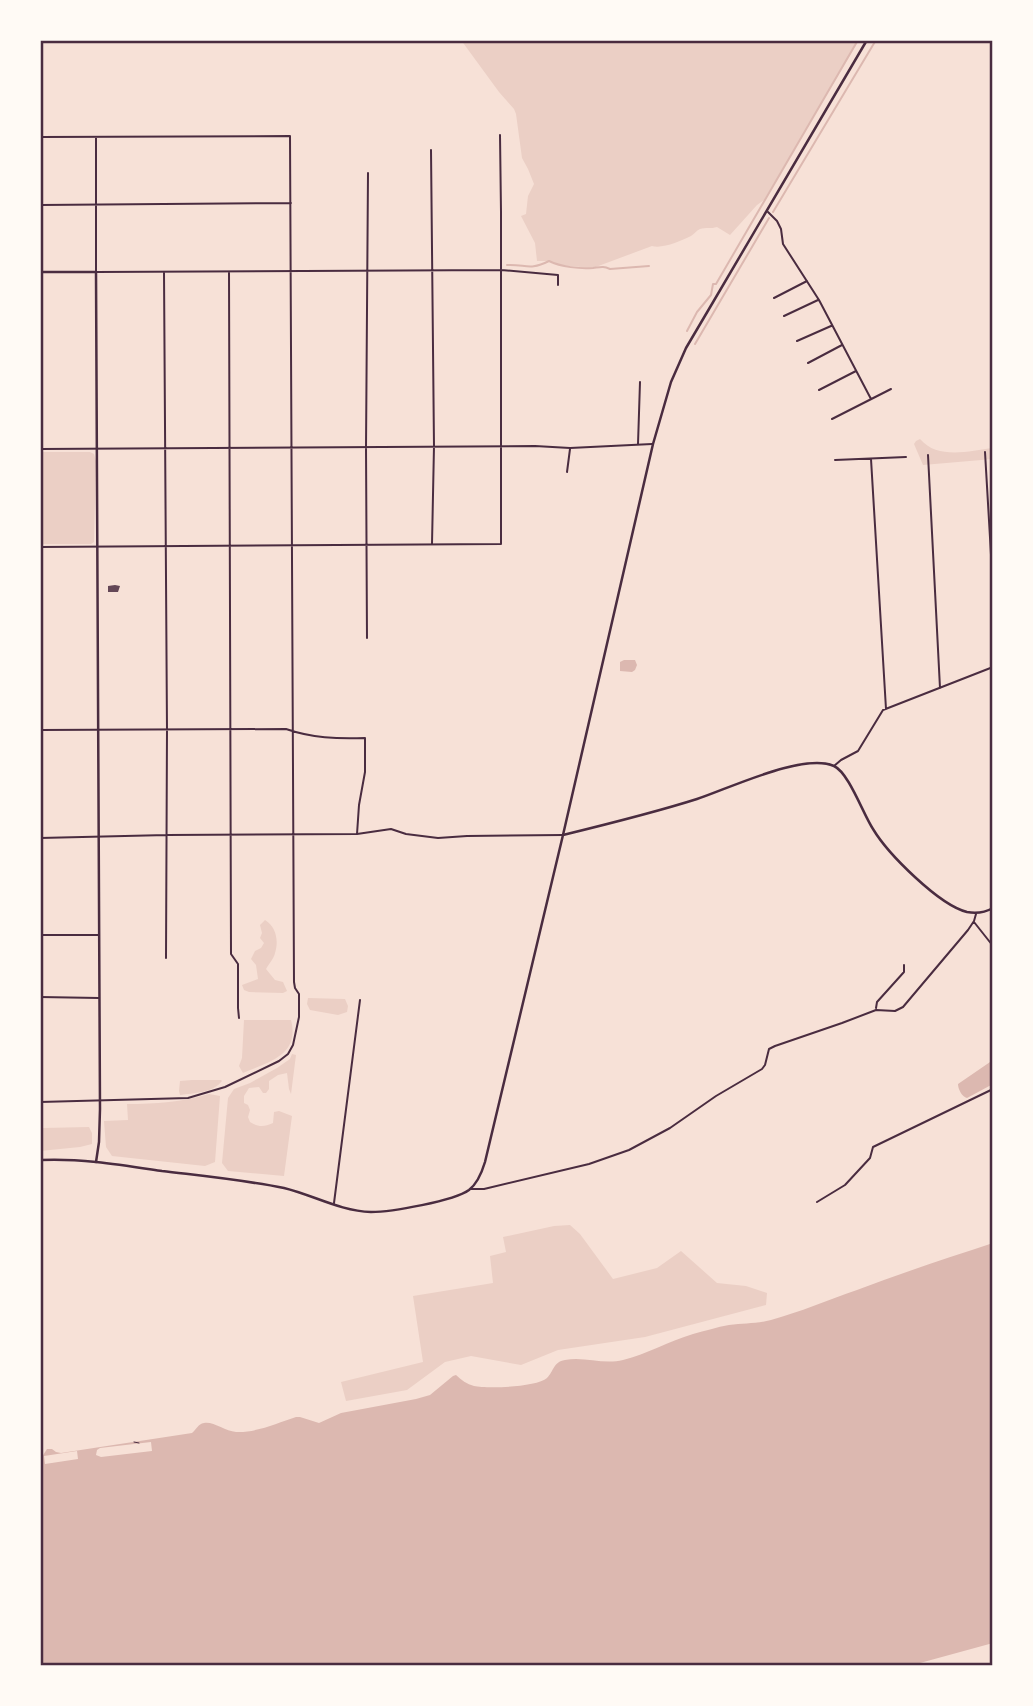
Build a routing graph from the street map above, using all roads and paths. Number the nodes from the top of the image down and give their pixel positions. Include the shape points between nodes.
1 (867, 40) edge
2 (500, 135) dead end
3 (40, 137) edge
4 (96, 137) junction
5 (431, 150) dead end
6 (368, 173) dead end
7 (291, 203) junction
8 (40, 205) edge
9 (96, 205) junction
10 (767, 211) junction
11 (432, 270) junction
12 (501, 270) junction
13 (368, 271) junction
14 (40, 272) edge
15 (96, 272) junction
16 (164, 272) junction
17 (229, 272) junction
18 (291, 272) junction
19 (807, 281) junction
20 (558, 285) dead end
21 (774, 298) dead end
22 (819, 300) junction
23 (784, 316) dead end
24 (833, 326) junction
25 (797, 341) dead end
26 (843, 345) junction
27 (808, 363) dead end
28 (857, 371) junction
29 (640, 382) dead end
30 (891, 389) dead end
31 (819, 390) dead end
32 (871, 399) junction
33 (832, 419) dead end
34 (653, 444) junction
35 (638, 445) junction
36 (434, 446) junction
37 (500, 446) junction
38 (229, 447) junction
39 (292, 447) junction
40 (366, 447) junction
41 (570, 448) junction
42 (40, 449) edge
43 (98, 449) junction
44 (164, 449) junction
45 (985, 452) dead end
46 (928, 455) dead end
47 (906, 457) dead end
48 (871, 459) junction
49 (835, 460) dead end
50 (567, 472) dead end
51 (432, 544) junction
52 (292, 545) junction
53 (366, 545) junction
54 (165, 546) junction
55 (229, 546) junction
56 (40, 547) edge
57 (99, 547) junction
58 (993, 589) edge
59 (367, 638) dead end
60 (993, 667) edge
61 (940, 688) junction
62 (884, 710) junction
63 (230, 729) junction
64 (40, 730) edge
65 (98, 730) junction
66 (167, 730) junction
67 (293, 731) junction
68 (834, 766) junction
69 (230, 834) junction
70 (357, 834) junction
71 (167, 835) junction
72 (294, 835) junction
73 (564, 835) junction
74 (99, 836) junction
75 (40, 838) edge
76 (993, 908) edge
77 (976, 914) junction
78 (974, 921) junction
79 (40, 935) edge
80 (100, 935) junction
81 (993, 946) edge
82 (166, 958) dead end
83 (904, 965) dead end
84 (40, 997) edge
85 (100, 998) junction
86 (360, 1000) dead end
87 (876, 1010) junction
88 (239, 1018) dead end
89 (993, 1090) edge
90 (100, 1101) junction
91 (40, 1102) edge
92 (40, 1160) edge
93 (96, 1162) junction
94 (470, 1189) junction
95 (817, 1202) dead end
96 (334, 1205) junction
97 (134, 1442) dead end
98 (139, 1443) dead end

1 - 10 street
2 - 12 street
3 - 4 street
4 - 7 street via 290,136
4 - 9 street
5 - 11 street
6 - 13 street
7 - 9 street
7 - 18 street
8 - 9 street
9 - 15 street
10 - 19 street via 777,221 783,244
10 - 34 street via 678,366
11 - 12 street
11 - 13 street
11 - 36 street
12 - 20 street via 558,275
12 - 37 street
13 - 18 street
13 - 40 street
14 - 15 street
15 - 16 street
15 - 43 street
16 - 17 street
16 - 44 street
17 - 18 street
17 - 38 street
18 - 39 street
19 - 21 street
19 - 22 street
22 - 23 street
22 - 24 street
24 - 25 street
24 - 26 street
26 - 27 street
26 - 28 street
28 - 31 street
28 - 32 street
29 - 35 street
30 - 32 street
32 - 33 street
34 - 35 street
34 - 73 street
35 - 41 street
36 - 37 street
36 - 40 street
36 - 51 street
37 - 41 street
37 - 51 street via 500,544
38 - 39 street
38 - 44 street
38 - 55 street
39 - 40 street
39 - 52 street
40 - 53 street
41 - 50 street
42 - 43 street
43 - 44 street
43 - 57 street
44 - 54 street
45 - 58 street
46 - 61 street
47 - 48 street
48 - 49 street
48 - 62 street
51 - 53 street
52 - 53 street
52 - 55 street
52 - 67 street
53 - 59 street
54 - 55 street
54 - 57 street
54 - 66 street
55 - 63 street
56 - 57 street
57 - 65 street
60 - 61 street
61 - 62 street
62 - 68 street via 858,751
63 - 66 street
63 - 67 street
63 - 69 street
64 - 65 street
65 - 66 street
65 - 74 street
66 - 71 street
67 - 70 street via 326,738 365,738
67 - 72 street
68 - 73 street via 808,764 766,773 697,799
68 - 77 street via 847,779 891,854 952,905
69 - 71 street
69 - 72 street
69 - 88 street via 231,954 238,964
70 - 72 street
70 - 73 street via 391,829 438,838
71 - 74 street
71 - 82 street
72 - 90 street via 294,982 299,1017 288,1055 188,1098
73 - 94 street via 485,1163
74 - 75 street
74 - 80 street
76 - 77 street
77 - 78 street
78 - 81 street
78 - 87 street via 904,1007 895,1012
79 - 80 street
80 - 85 street
83 - 87 street via 904,972 877,1002
84 - 85 street
85 - 90 street
86 - 96 street
87 - 94 street via 769,1049 762,1069 629,1150 589,1164
89 - 95 street via 873,1147 870,1158 845,1185
90 - 91 street
90 - 93 street
92 - 93 street
93 - 96 street via 270,1186
94 - 96 street via 451,1198 394,1210 360,1211
97 - 98 path

